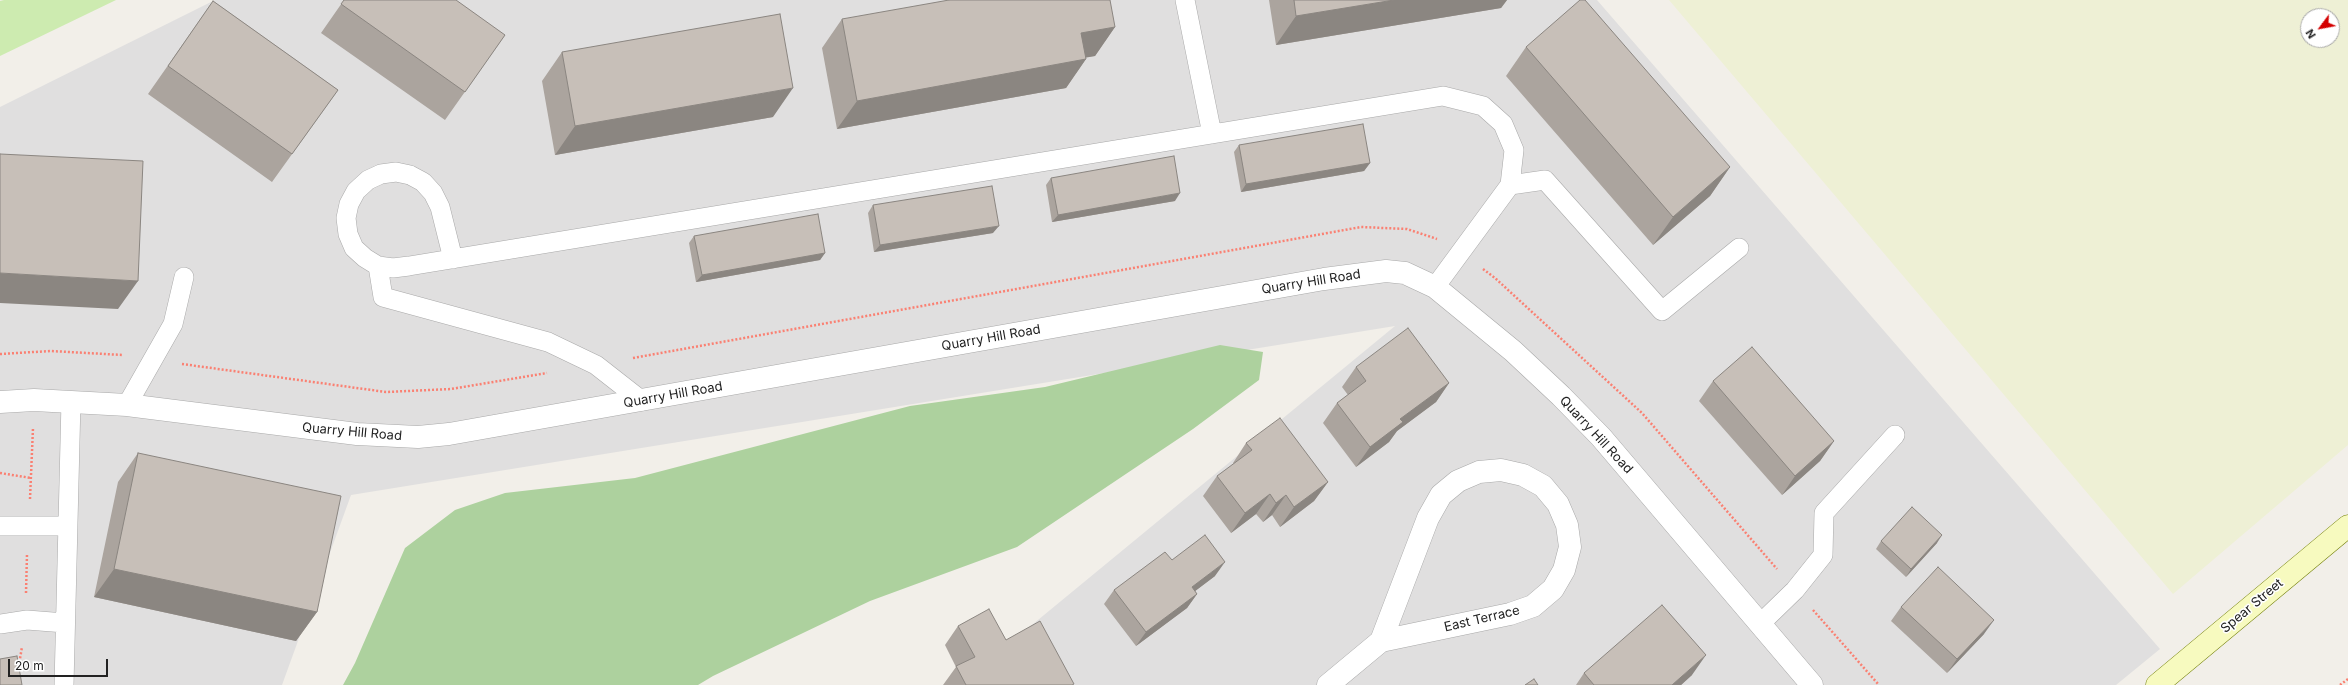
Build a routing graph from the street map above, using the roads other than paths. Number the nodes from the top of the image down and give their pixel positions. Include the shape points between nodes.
1 (1185, 0) edge
2 (1212, 134) junction
3 (1510, 185) junction
4 (1739, 248) dead end
5 (452, 259) junction
6 (378, 266) junction
7 (184, 277) dead end
8 (1435, 287) junction
9 (71, 401) junction
10 (642, 401) junction
11 (0, 402) edge
12 (127, 404) junction
13 (1895, 435) dead end
14 (0, 526) edge
15 (67, 526) junction
16 (2348, 526) edge
17 (65, 623) junction
18 (0, 624) edge
19 (1760, 624) junction
20 (1381, 641) junction
21 (64, 685) edge
22 (1328, 685) edge
23 (1812, 685) edge
24 (2157, 685) edge

1 - 2 lane
2 - 3 lane via 1442,96 1483,106 1502,124 1514,150
2 - 5 lane
3 - 4 lane via 1545,180 1662,311
3 - 8 lane
5 - 6 lane via 393,268
5 - 6 lane via 440,207 434,194 423,182 396,172 381,174 356,190 346,218 348,234 354,248
6 - 10 lane via 383,297 548,342 596,365
7 - 12 lane via 173,324
8 - 10 street, Quarry Hill Road via 1405,273 1360,273
8 - 19 street, Quarry Hill Road via 1513,351 1601,437
9 - 11 street, Quarry Hill Road
9 - 12 street, Quarry Hill Road
9 - 15 lane
10 - 12 street, Quarry Hill Road via 478,430 418,437 357,434
13 - 19 lane via 1824,513 1823,555 1795,590
14 - 15 lane
15 - 17 lane
16 - 24 main road, Spear Street
17 - 18 lane via 27,620
17 - 21 lane
19 - 23 street, Quarry Hill Road
20 - 20 street, East Terrace via 1428,518 1441,495 1458,481 1479,472 1501,470 1523,475 1543,486 1558,504 1567,525 1570,547 1564,570 1552,590 1533,606 1510,614
20 - 22 street, East Terrace

